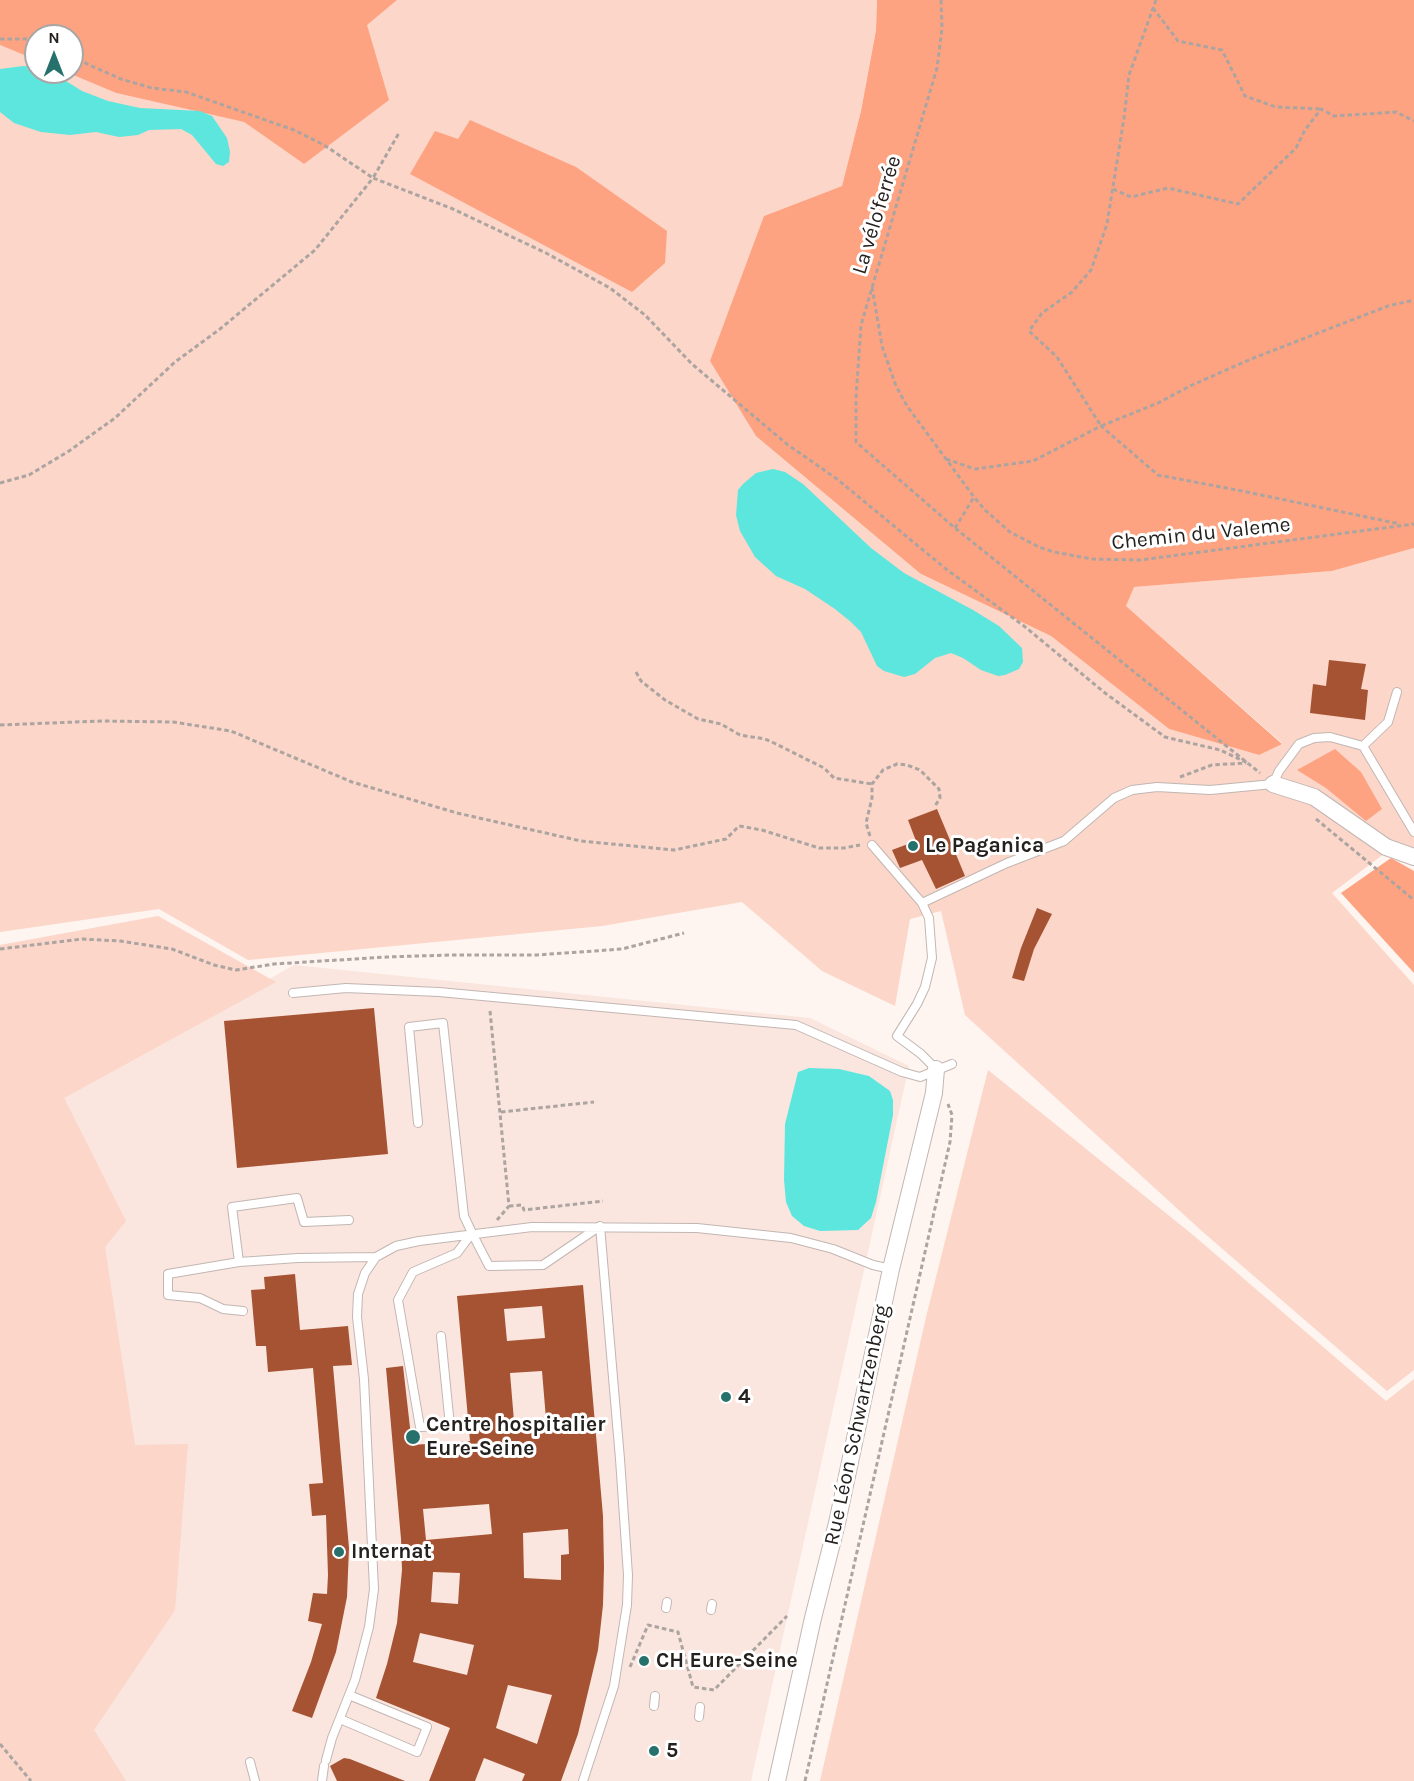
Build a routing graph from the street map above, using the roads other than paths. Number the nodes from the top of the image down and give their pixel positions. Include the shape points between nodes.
1 (1397, 692) dead end
2 (1363, 746) junction
3 (1273, 784) junction
4 (1414, 832) edge
5 (872, 845) road end
6 (1414, 857) edge
7 (922, 903) junction
8 (293, 993) dead end
9 (944, 1066) junction
10 (418, 1123) dead end
11 (349, 1220) dead end
12 (600, 1226) junction
13 (472, 1233) junction
14 (376, 1257) junction
15 (239, 1262) junction
16 (891, 1269) junction
17 (243, 1311) dead end
18 (441, 1335) dead end
19 (349, 1695) junction
20 (339, 1719) junction
21 (250, 1762) dead end
22 (255, 1781) edge
23 (322, 1781) edge
24 (583, 1781) edge
25 (777, 1781) edge

1 - 2 lane via 1388,722
2 - 3 lane via 1330,737 1299,744
2 - 4 lane
3 - 6 street via 1314,797 1386,847
3 - 7 lane via 1210,790 1157,787 1122,793 1064,841
5 - 7 lane
7 - 9 lane via 929,918 932,958 921,1003 897,1036
8 - 9 lane via 346,988 439,992 796,1025 920,1077
9 - 16 street, Rue Léon Schwartzenberg
10 - 13 lane via 409,1027 443,1023 459,1209
11 - 15 lane via 304,1222 297,1198 232,1207
12 - 13 lane
12 - 13 lane via 543,1265 489,1266
12 - 16 lane via 791,1239
12 - 24 lane via 628,1575 614,1686
13 - 14 lane via 396,1246
13 - 18 lane via 457,1253 413,1272 398,1300 420,1427 450,1426
14 - 15 lane
14 - 19 lane via 358,1294 357,1317 365,1390 374,1589 369,1627
15 - 17 lane via 168,1274 168,1295 200,1298 223,1309
16 - 25 street, Rue Léon Schwartzenberg
19 - 20 lane
19 - 20 lane via 427,1727 417,1752
20 - 23 lane
21 - 22 lane

